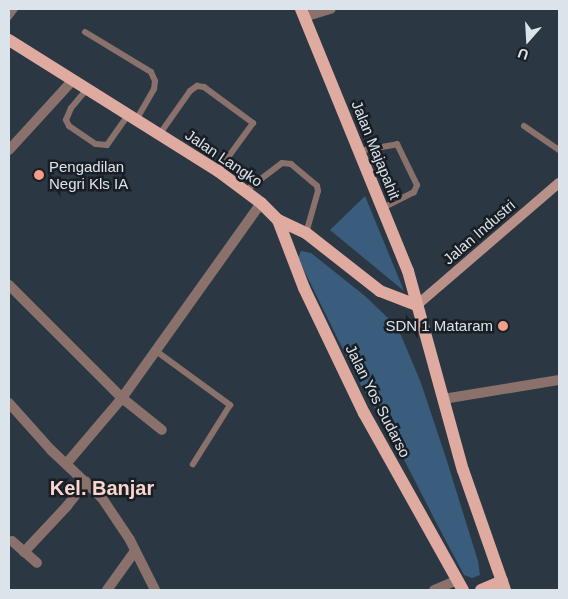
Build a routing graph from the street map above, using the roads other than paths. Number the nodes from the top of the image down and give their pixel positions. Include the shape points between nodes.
1 (15, 9) edge
2 (331, 9) edge
3 (302, 13) edge
4 (9, 17) edge
5 (85, 32) dead end
6 (9, 40) edge
7 (73, 80) junction
8 (87, 89) junction
9 (132, 117) junction
10 (524, 126) dead end
11 (159, 135) junction
12 (9, 150) edge
13 (559, 150) edge
14 (359, 151) junction
15 (218, 171) junction
16 (559, 183) edge
17 (245, 191) junction
18 (261, 203) junction
19 (382, 208) junction
20 (278, 220) junction
21 (306, 233) junction
22 (9, 285) edge
23 (417, 304) junction
24 (156, 351) junction
25 (559, 380) edge
26 (122, 398) junction
27 (443, 399) junction
28 (9, 403) edge
29 (162, 430) dead end
30 (66, 464) junction
31 (193, 464) dead end
32 (86, 482) junction
33 (12, 541) dead end
34 (135, 551) junction
35 (24, 552) junction
36 (37, 563) dead end
37 (460, 585) edge
38 (503, 586) edge
39 (107, 590) edge
40 (155, 590) edge
41 (434, 590) edge
42 (481, 590) edge

1 - 4 lane
2 - 3 street
3 - 14 main road, Jalan Majapahit
5 - 9 lane via 151,72 154,89
6 - 7 main road, Jalan Langko
7 - 8 main road, Jalan Langko
7 - 12 street
8 - 9 main road, Jalan Langko
8 - 9 lane via 71,108 66,120 69,126 96,144 107,144
9 - 11 main road, Jalan Langko
10 - 13 lane
11 - 15 main road, Jalan Langko
11 - 15 lane via 190,91 197,86 204,87 253,123
14 - 19 main road, Jalan Majapahit
14 - 19 lane via 397,144 417,184 414,192
15 - 17 main road, Jalan Langko
16 - 23 street, Jalan Industri
17 - 18 main road, Jalan Langko
17 - 21 lane via 282,164 290,164 317,186
18 - 20 main road, Jalan Langko
18 - 24 street
19 - 23 main road, Jalan Majapahit via 408,271
20 - 21 main road, Jalan Langko
20 - 37 main road, Jalan Yos Sudarso via 304,288 364,413
21 - 23 main road, Jalan Langko via 380,291
22 - 26 street
23 - 27 main road
24 - 26 street
24 - 31 lane via 220,396 230,407
25 - 27 street
26 - 29 street
26 - 30 street
27 - 38 main road
28 - 30 street
30 - 32 street
32 - 34 street via 111,510
32 - 35 street
33 - 35 street
34 - 39 street
34 - 40 street
35 - 36 street
37 - 41 street
38 - 42 main road

